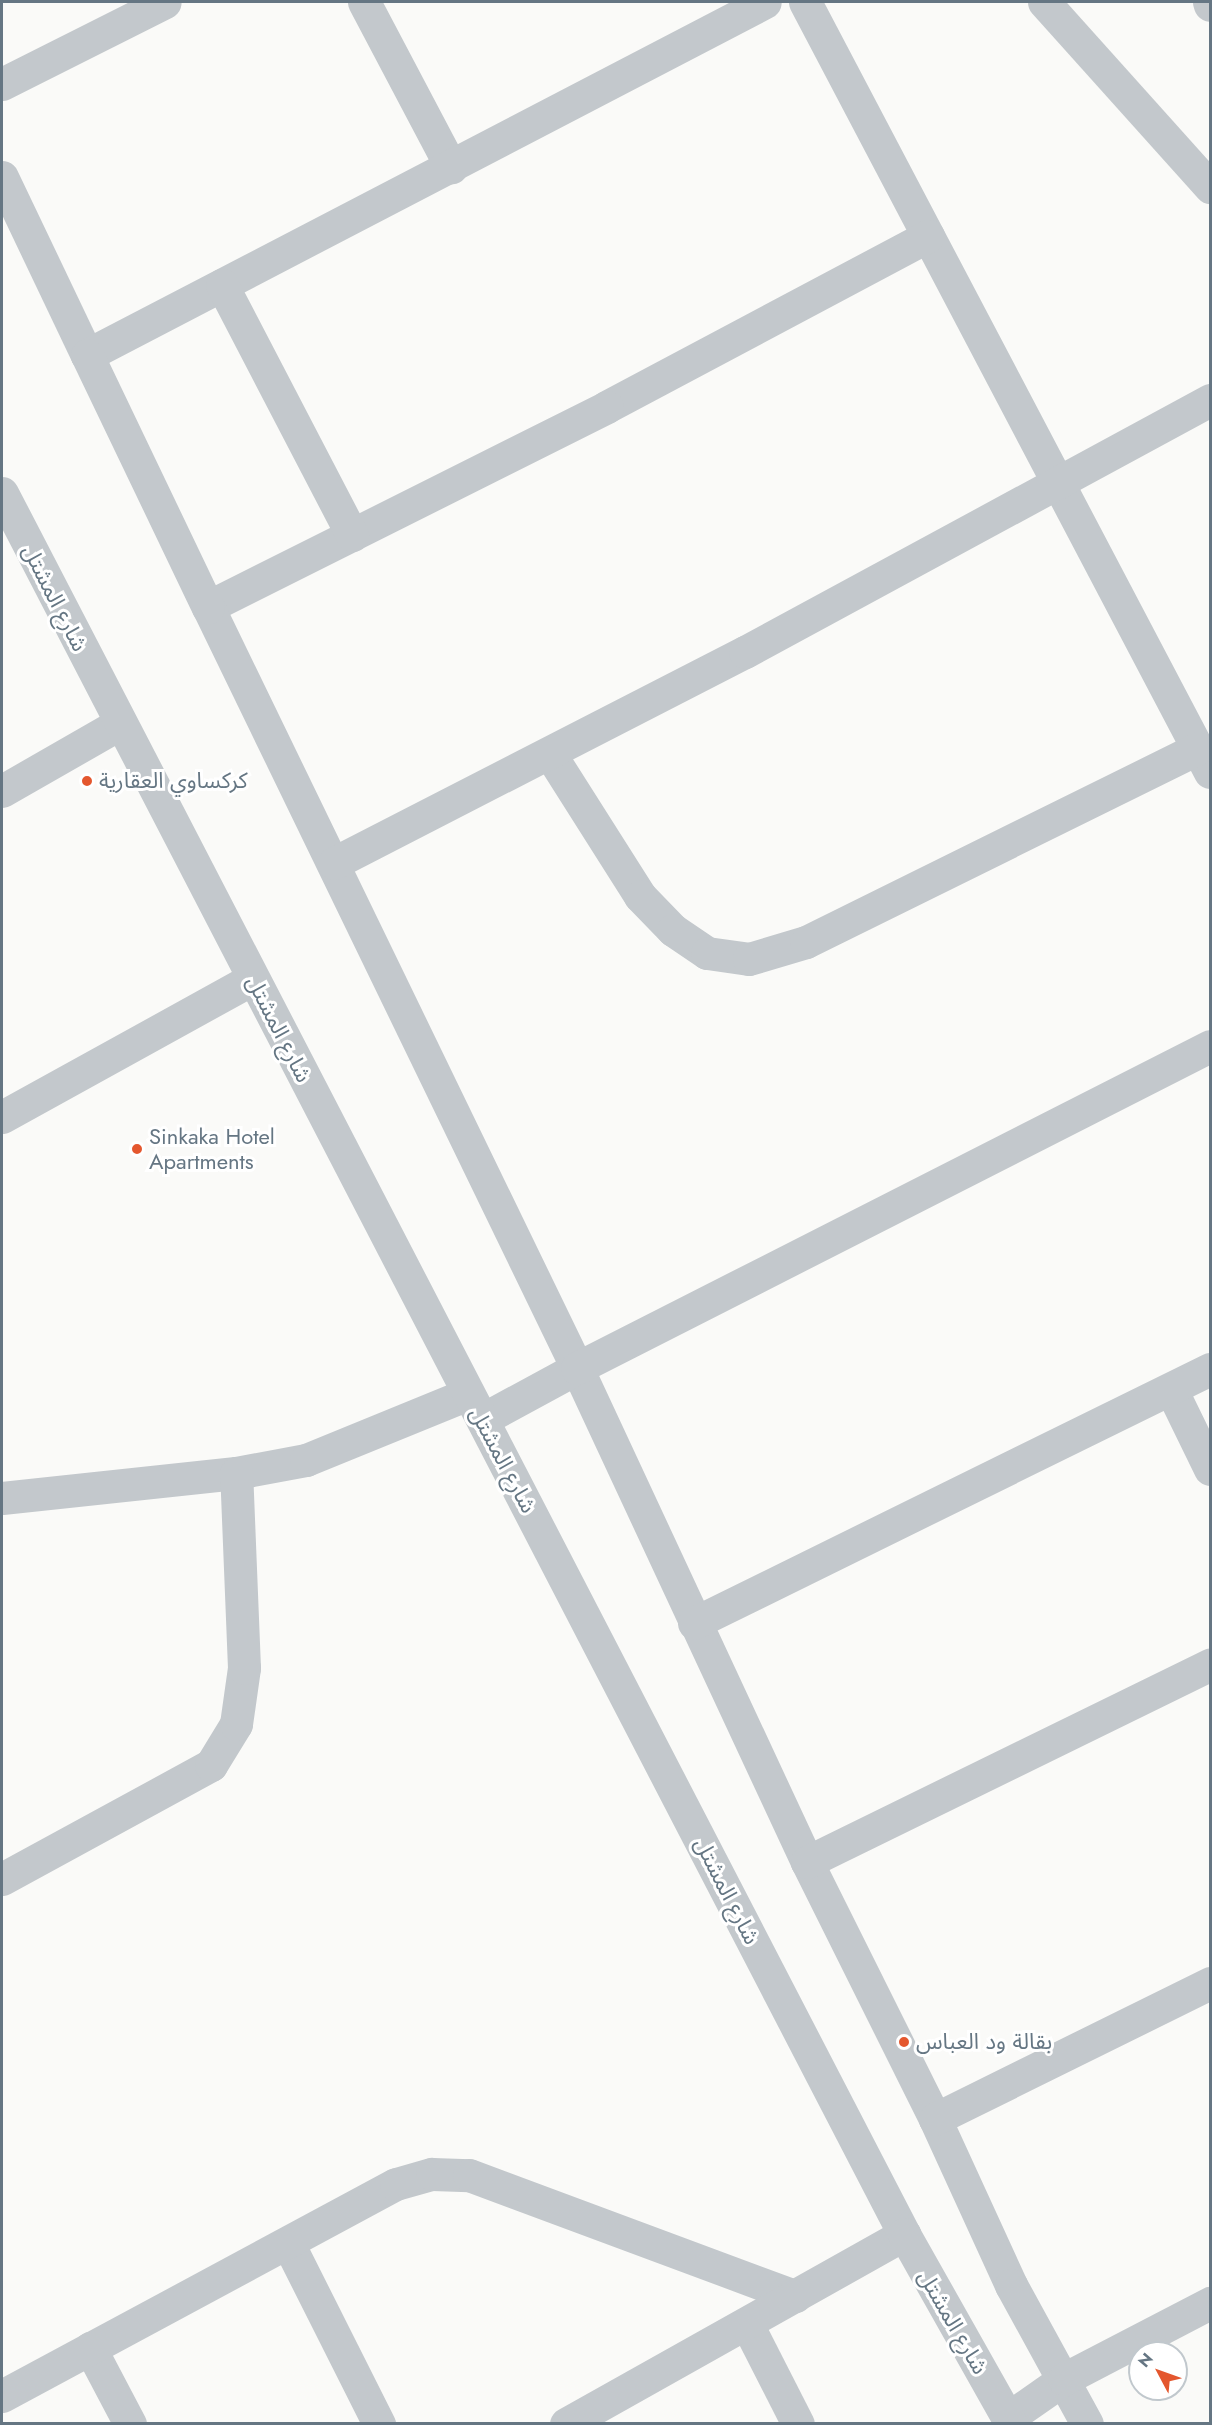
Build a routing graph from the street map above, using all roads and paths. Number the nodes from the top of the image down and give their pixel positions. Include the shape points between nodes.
1 (165, 2) edge
2 (364, 2) edge
3 (765, 2) edge
4 (805, 2) edge
5 (1044, 2) edge
6 (2, 84) edge
7 (451, 167) junction
8 (2, 177) edge
9 (1210, 187) edge
10 (928, 236) junction
11 (222, 285) junction
12 (87, 355) junction
13 (1210, 400) edge
14 (1059, 483) junction
15 (2, 493) edge
16 (352, 535) junction
17 (208, 608) junction
18 (119, 724) junction
19 (550, 753) junction
20 (1204, 760) edge
21 (2, 791) edge
22 (334, 863) junction
23 (252, 979) junction
24 (1210, 1046) edge
25 (2, 1117) edge
26 (577, 1368) junction
27 (1210, 1369) edge
28 (1171, 1389) junction
29 (475, 1407) junction
30 (1210, 1469) edge
31 (236, 1473) junction
32 (2, 1498) edge
33 (694, 1623) junction
34 (1210, 1665) edge
35 (807, 1862) junction
36 (2, 1879) edge
37 (1210, 1983) edge
38 (935, 2119) junction
39 (904, 2234) junction
40 (288, 2243) junction
41 (795, 2296) junction
42 (1210, 2303) edge
43 (747, 2324) junction
44 (90, 2348) junction
45 (1064, 2379) junction
46 (2, 2396) edge
47 (1010, 2421) edge
48 (130, 2424) edge
49 (379, 2424) edge
50 (566, 2424) edge
51 (798, 2424) edge
52 (1087, 2424) edge

1 - 6 street
2 - 7 street
3 - 7 street
4 - 10 street
5 - 9 street
7 - 11 street
8 - 12 street
10 - 14 street
10 - 16 street via 607,407
11 - 12 street
11 - 16 street
12 - 17 street
13 - 14 street
14 - 19 street
14 - 20 street
15 - 18 street, شارع المشتل
16 - 17 street
17 - 22 street
18 - 21 street
18 - 23 street, شارع المشتل
19 - 20 street via 640,896 673,930 707,953 749,959 806,942
19 - 22 street
22 - 26 street
23 - 25 street
23 - 29 street, شارع المشتل
24 - 26 street
26 - 29 street
26 - 33 street
27 - 28 street
28 - 30 street
28 - 33 street
29 - 31 street via 306,1460
29 - 39 street, شارع المشتل
31 - 32 street
31 - 36 street via 244,1668 236,1724 211,1765
33 - 35 street
34 - 35 street
35 - 38 street
37 - 38 street
38 - 45 street via 1011,2284
39 - 41 street
39 - 47 street, شارع المشتل
40 - 41 street via 396,2184 432,2174 469,2175
40 - 44 street
40 - 49 street
41 - 43 street
42 - 45 street
43 - 50 street
43 - 51 street
44 - 46 street
44 - 48 street
45 - 47 street
45 - 52 street

